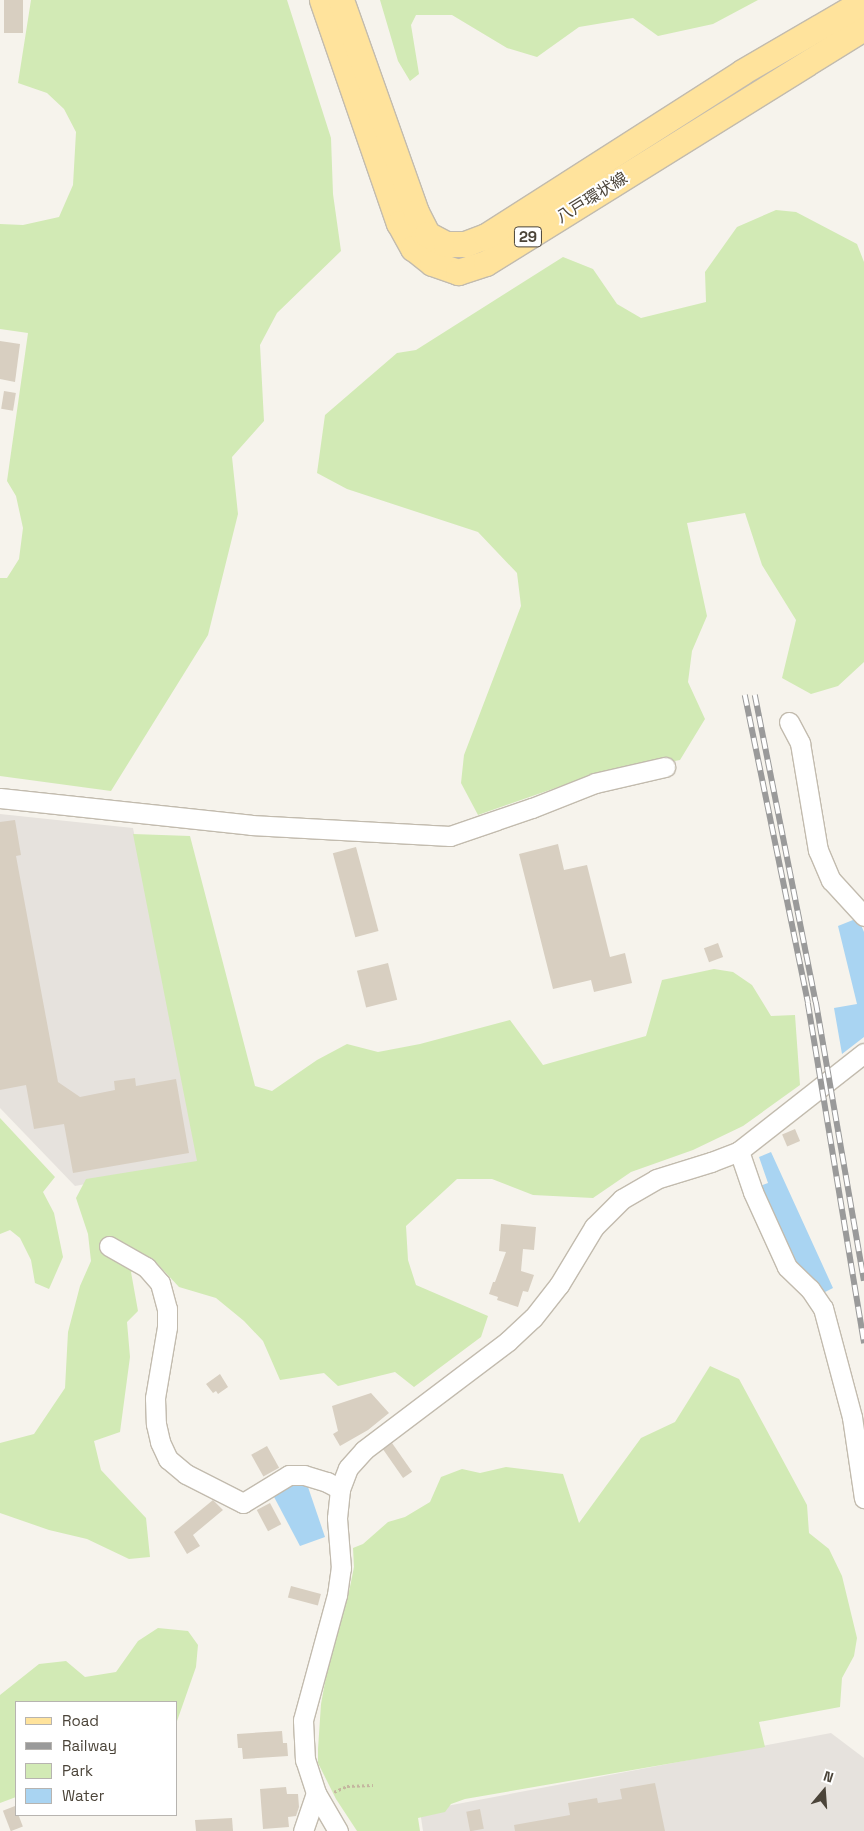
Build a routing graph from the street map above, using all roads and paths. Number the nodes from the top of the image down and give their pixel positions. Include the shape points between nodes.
1 (322, 0) edge
2 (341, 0) edge
3 (864, 1) edge
4 (864, 28) edge
5 (789, 722) dead end
6 (666, 767) dead end
7 (0, 798) edge
8 (864, 916) edge
9 (864, 1053) edge
10 (739, 1151) junction
11 (109, 1246) dead end
12 (340, 1489) junction
13 (864, 1498) edge
14 (373, 1785) dead end
15 (318, 1797) junction
16 (303, 1831) edge
17 (338, 1831) edge

1 - 4 main road, 八戸環状線 / 29 via 399,223 413,248 432,263 458,272 486,263
2 - 3 main road, 八戸環状線 / 29 via 416,212 427,234 446,244 466,244 486,236 742,72
5 - 8 street via 800,743 818,850 831,880
6 - 7 street via 594,783 450,836 251,825
9 - 10 street
10 - 12 street via 656,1179 622,1199 594,1227 559,1285 533,1318 508,1341 364,1450 348,1468
10 - 13 street via 753,1192 787,1267 810,1289 823,1308 852,1417
11 - 12 street via 146,1267 160,1283 167,1327 155,1398 160,1442 168,1460 186,1474 243,1503 289,1475 304,1475
12 - 15 street via 337,1518 341,1568 337,1595 303,1720 305,1760
14 - 15 path via 347,1786
15 - 16 street
15 - 17 street

